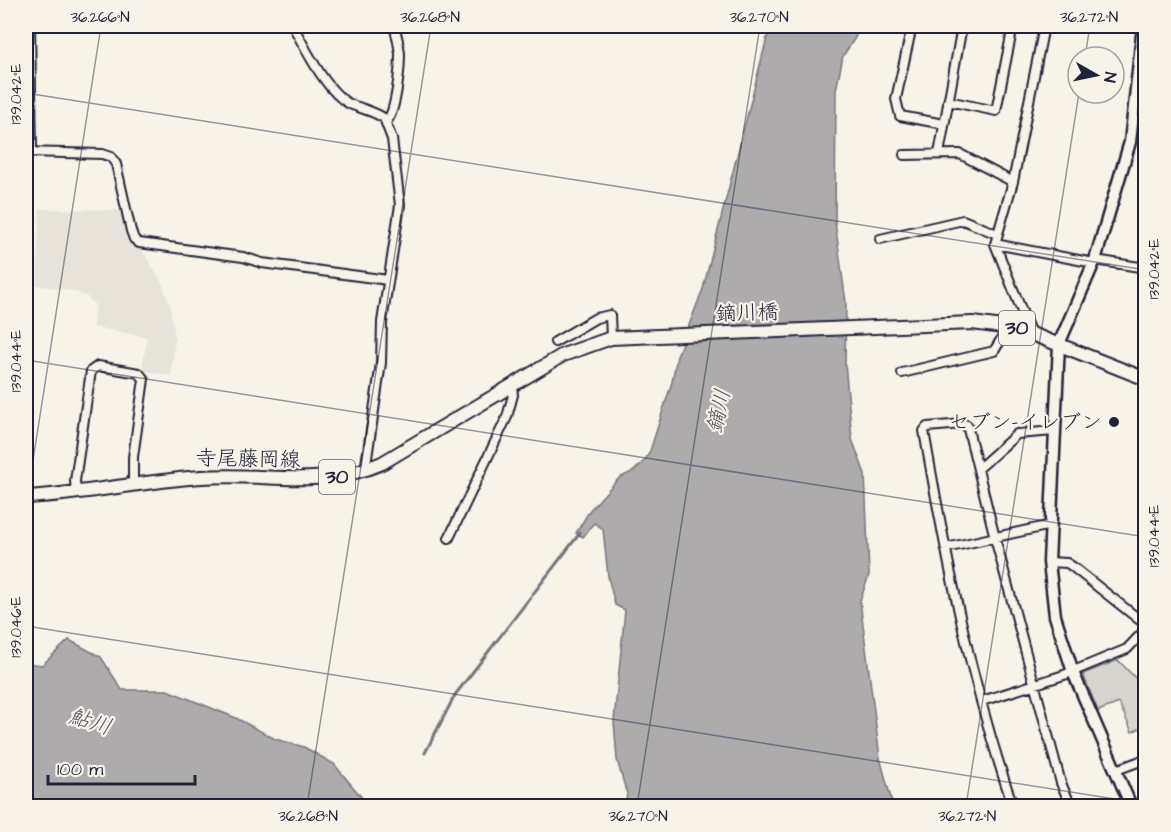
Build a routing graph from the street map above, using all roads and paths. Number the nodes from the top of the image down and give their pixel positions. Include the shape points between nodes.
1 (30, 26) edge
2 (293, 26) edge
3 (394, 26) edge
4 (912, 26) edge
5 (962, 26) edge
6 (1013, 26) edge
7 (1044, 26) edge
8 (1143, 26) edge
9 (948, 101) junction
10 (387, 121) junction
11 (944, 124) junction
12 (29, 152) edge
13 (939, 154) junction
14 (904, 156) dead end
15 (1013, 182) junction
16 (997, 234) junction
17 (880, 239) dead end
18 (995, 244) junction
19 (1094, 262) junction
20 (1146, 268) edge
21 (388, 280) junction
22 (1006, 326) junction
23 (1031, 334) junction
24 (613, 338) junction
25 (555, 342) dead end
26 (1059, 344) junction
27 (902, 373) dead end
28 (1146, 378) edge
29 (512, 386) junction
30 (1055, 431) junction
31 (978, 469) junction
32 (365, 471) junction
33 (133, 485) junction
34 (76, 492) junction
35 (26, 497) edge
36 (1051, 525) junction
37 (448, 538) dead end
38 (995, 538) junction
39 (946, 548) junction
40 (1049, 562) junction
41 (1146, 627) edge
42 (1073, 672) junction
43 (1035, 685) junction
44 (982, 701) junction
45 (1146, 759) edge
46 (1116, 770) junction
47 (1013, 807) edge
48 (1071, 807) edge
49 (1131, 807) edge

1 - 12 street
2 - 10 street via 337,95
3 - 10 street via 399,68
4 - 11 street via 896,99 900,116
5 - 9 street
6 - 9 street via 996,111
7 - 15 street
8 - 19 street via 1130,142
9 - 11 street
10 - 21 street via 400,205
11 - 13 street
12 - 21 street via 111,157 116,164 131,231 139,243
13 - 14 street
13 - 15 street via 960,154
15 - 16 street
16 - 17 street via 963,220
16 - 18 street
18 - 19 street
18 - 23 street
19 - 20 street
19 - 26 street
21 - 32 street
22 - 23 main road, 30
22 - 24 main road, 鏑川橋 / 30 via 972,323
22 - 27 street via 994,351
23 - 26 main road, 30
24 - 25 street via 610,315 597,318
24 - 29 main road, 寺尾藤岡線 / 30 via 563,355
26 - 28 main road, 30
26 - 30 street
29 - 32 main road, 寺尾藤岡線 / 30
29 - 37 street via 507,417
30 - 31 street via 1017,434
30 - 36 street
31 - 38 street
31 - 39 street via 967,425 927,427 924,431
32 - 33 main road, 寺尾藤岡線 / 30 via 317,479 206,476
33 - 34 main road, 寺尾藤岡線 / 30
33 - 34 street via 144,379 139,373 98,366 91,371
34 - 35 main road, 寺尾藤岡線 / 30
36 - 38 street
36 - 40 street
38 - 39 street
38 - 43 street
39 - 44 street
40 - 41 street via 1073,567
40 - 42 street via 1054,616
41 - 42 street via 1127,649
42 - 43 street
42 - 46 street
43 - 44 street
43 - 48 street
44 - 47 street
45 - 46 street
46 - 49 street

